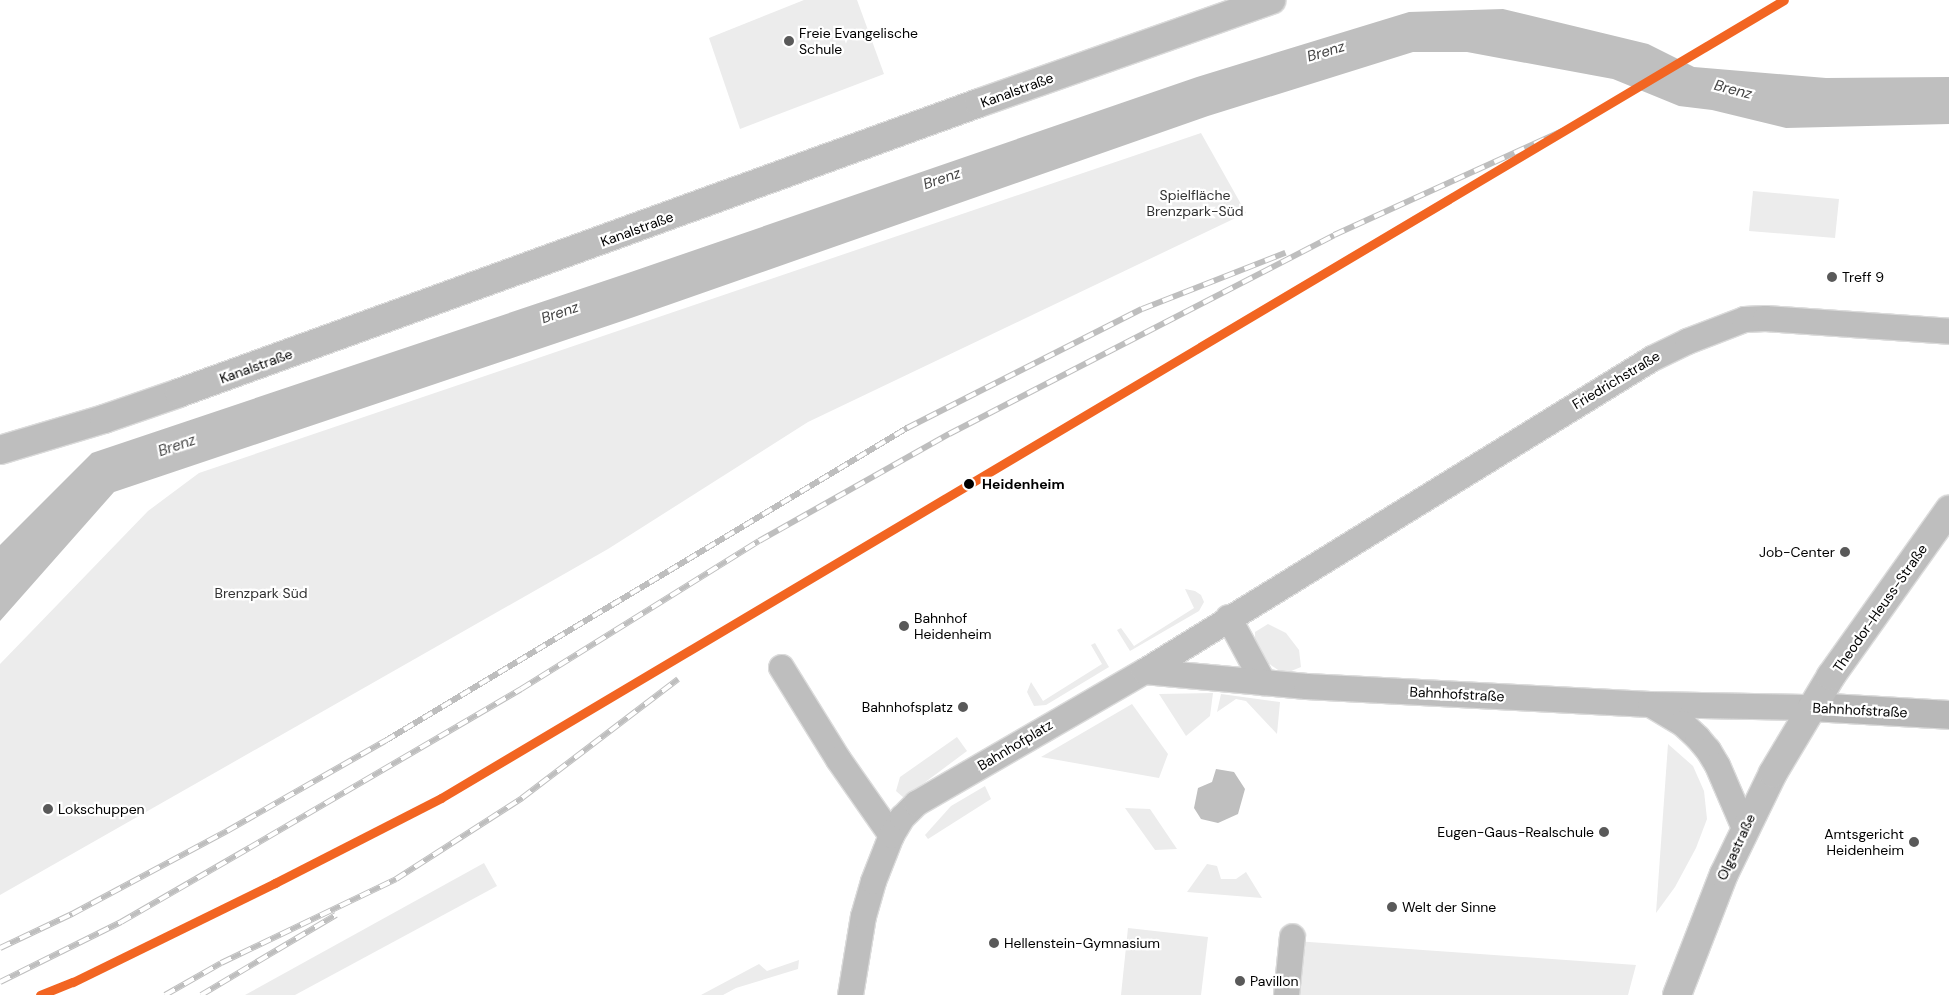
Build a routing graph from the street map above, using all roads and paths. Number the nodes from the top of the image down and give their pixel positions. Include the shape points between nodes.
1 (1271, 0) edge
2 (1949, 331) edge
3 (0, 450) edge
4 (1949, 510) edge
5 (1320, 563) joint
6 (1228, 618) junction
7 (781, 667) dead end
8 (1144, 671) junction
9 (1263, 682) junction
10 (1650, 704) junction
11 (1812, 707) junction
12 (1949, 715) edge
13 (1745, 830) junction
14 (892, 834) junction
15 (1292, 936) dead end
16 (850, 995) edge
17 (1286, 995) edge
18 (1677, 995) edge

1 - 3 main road, Kanalstraße via 179,393
2 - 5 street, Friedrichstraße via 1744,319 1652,358
4 - 11 main road, Theodor-Heuss-Straße
5 - 6 street, Bahnhofplatz
6 - 8 street, Bahnhofplatz
6 - 9 street
7 - 14 street via 838,759
8 - 9 street, Bahnhofstraße
8 - 14 street, Bahnhofplatz via 916,803
9 - 10 street, Bahnhofstraße
10 - 11 street, Bahnhofstraße
10 - 13 street, Bahnhofstraße via 1682,724 1708,750
11 - 12 main road, Bahnhofstraße
11 - 13 main road, Olgastraße via 1773,773
13 - 18 main road, Olgastraße via 1708,910
14 - 16 street, Bahnhofplatz via 863,916
15 - 17 street

